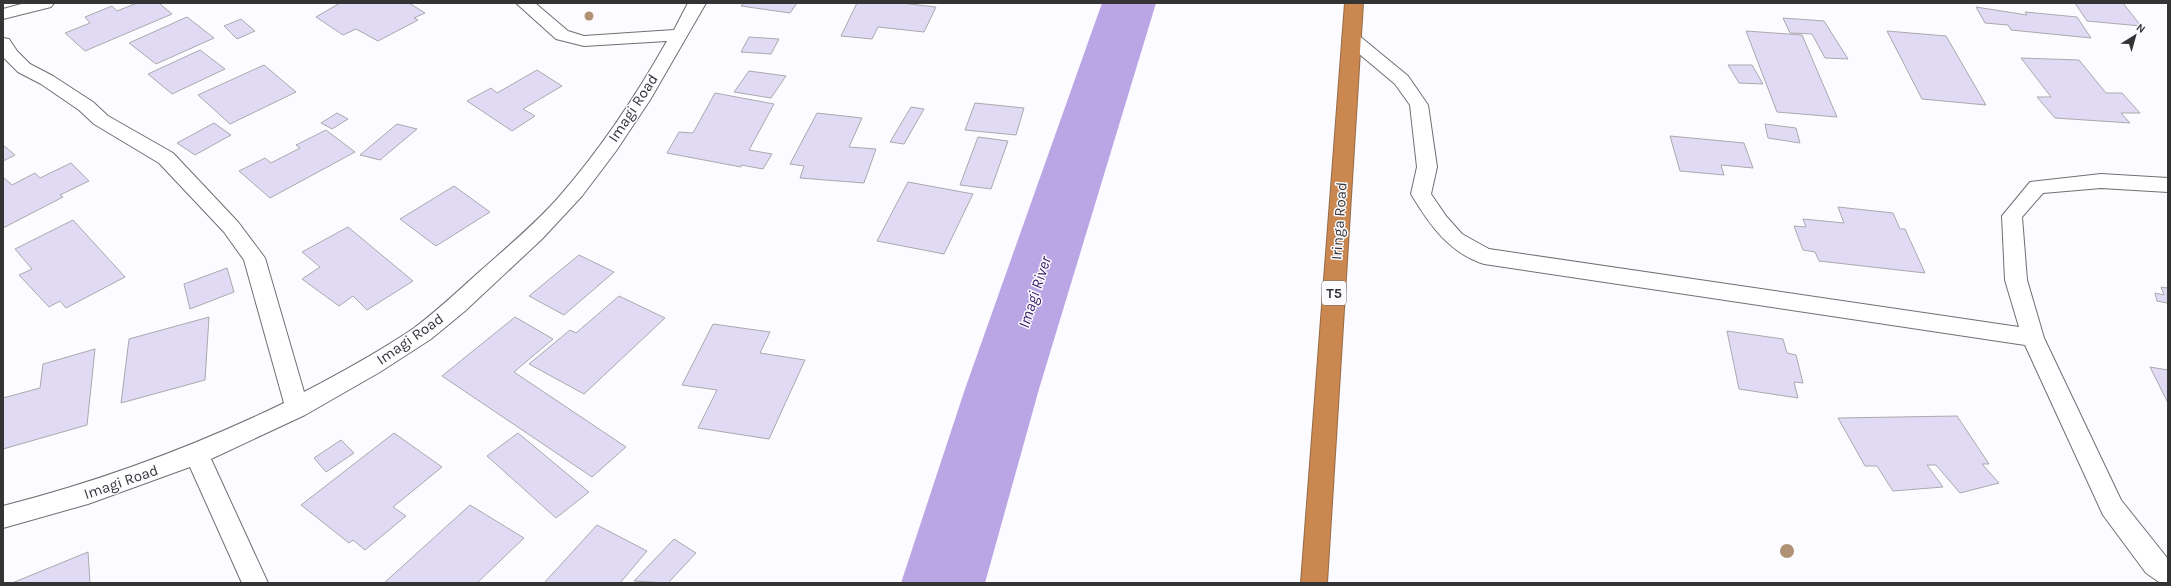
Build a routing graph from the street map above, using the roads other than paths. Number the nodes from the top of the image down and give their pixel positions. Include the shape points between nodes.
1 (45, 3) edge
2 (525, 3) edge
3 (697, 3) edge
4 (1354, 3) edge
5 (3, 14) edge
6 (680, 36) junction
7 (1352, 38) junction
8 (3, 43) edge
9 (2168, 185) edge
10 (2033, 338) junction
11 (297, 408) junction
12 (197, 455) junction
13 (3, 517) edge
14 (2168, 574) edge
15 (255, 583) edge
16 (1314, 583) edge

1 - 5 street
2 - 6 street via 562,35 584,41
3 - 6 street, Imagi Road
4 - 7 highway, Iringa Road / T5
6 - 11 street, Imagi Road via 612,142 574,192 535,236 434,324 378,363
7 - 10 street via 1402,80 1419,105 1428,167 1421,194 1455,239 1484,256
7 - 16 highway, Iringa Road / T5
8 - 11 street via 24,68 86,106 101,120 166,158 231,227 254,258
9 - 10 street via 2101,181 2037,187 2012,216 2016,280
10 - 14 street via 2112,507 2155,565
11 - 12 street, Imagi Road
12 - 13 street, Imagi Road via 124,482
12 - 15 street

